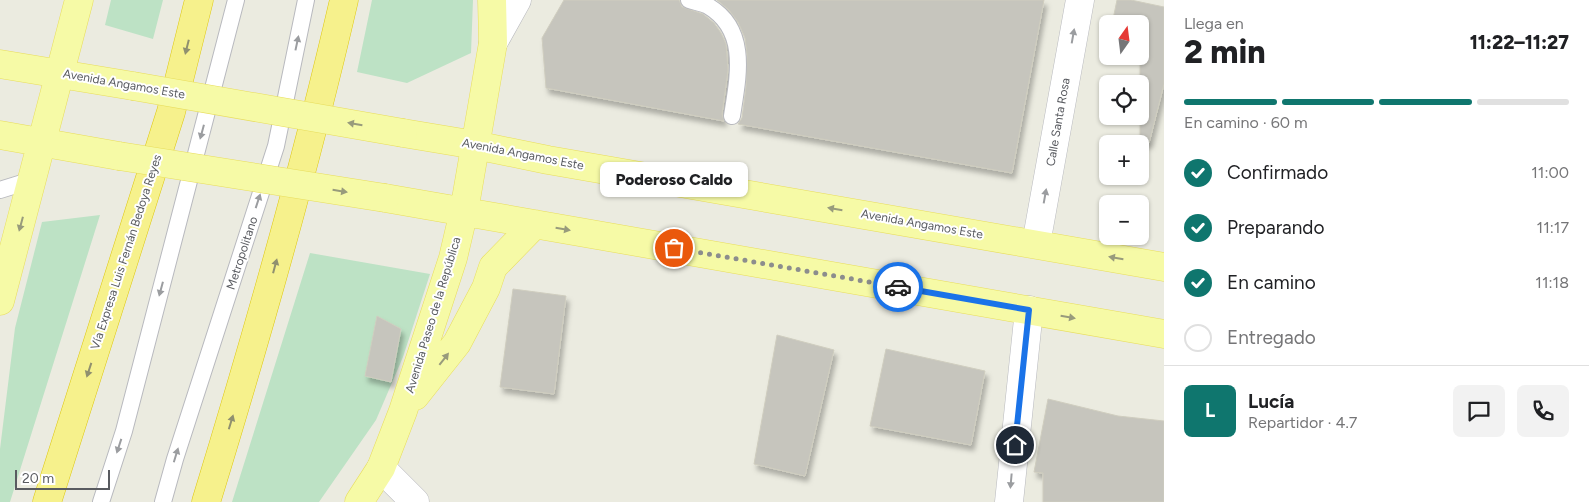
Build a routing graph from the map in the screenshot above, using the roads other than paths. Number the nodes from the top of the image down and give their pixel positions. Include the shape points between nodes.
1 (79, 0) edge
2 (199, 0) edge
3 (236, 0) edge
4 (306, 0) edge
5 (344, 0) edge
6 (492, 0) edge
7 (517, 0) edge
8 (689, 0) edge
9 (1080, 0) edge
10 (493, 43) junction
11 (0, 64) edge
12 (59, 73) junction
13 (732, 116) dead end
14 (0, 135) edge
15 (43, 143) junction
16 (475, 145) junction
17 (32, 180) junction
18 (0, 190) edge
19 (464, 210) junction
20 (535, 224) junction
21 (1036, 244) junction
22 (1164, 267) edge
23 (0, 301) edge
24 (1029, 310) junction
25 (1164, 334) edge
26 (404, 411) junction
27 (381, 468) junction
28 (47, 502) edge
29 (100, 502) edge
30 (163, 502) edge
31 (206, 502) edge
32 (359, 502) edge
33 (415, 502) edge
34 (1010, 502) edge

1 - 12 main road
2 -> 28 highway, Vía Expresa Luis Fernán Bedoya Reyes via 171,112
3 -> 29 lane via 124,431
30 -> 4 lane, Metropolitano via 276,146
31 -> 5 highway via 249,362
6 - 10 main road, Avenida Paseo de la República
7 - 10 street
8 - 13 lane via 707,5 726,21 737,43 738,81
21 -> 9 street, Calle Santa Rosa
10 - 16 main road, Avenida Paseo de la República
11 - 12 main road, Avenida Angamos Este
12 - 15 main road
16 -> 12 main road, Avenida Angamos Este, bridge
14 - 15 main road
15 - 17 main road
15 -> 19 main road, bridge
16 - 19 main road, Avenida Paseo de la República
21 -> 16 main road, Avenida Angamos Este
17 - 18 lane
17 -> 23 main road
19 - 20 main road
19 - 26 main road, Avenida Paseo de la República via 453,258
20 -> 24 main road
26 -> 20 main road via 457,343 486,288 493,267
22 -> 21 main road, Avenida Angamos Este
24 -> 25 main road
24 -> 34 street
26 - 27 main road, Avenida Paseo de la República
27 - 32 main road, Avenida Paseo de la República
27 - 33 street

